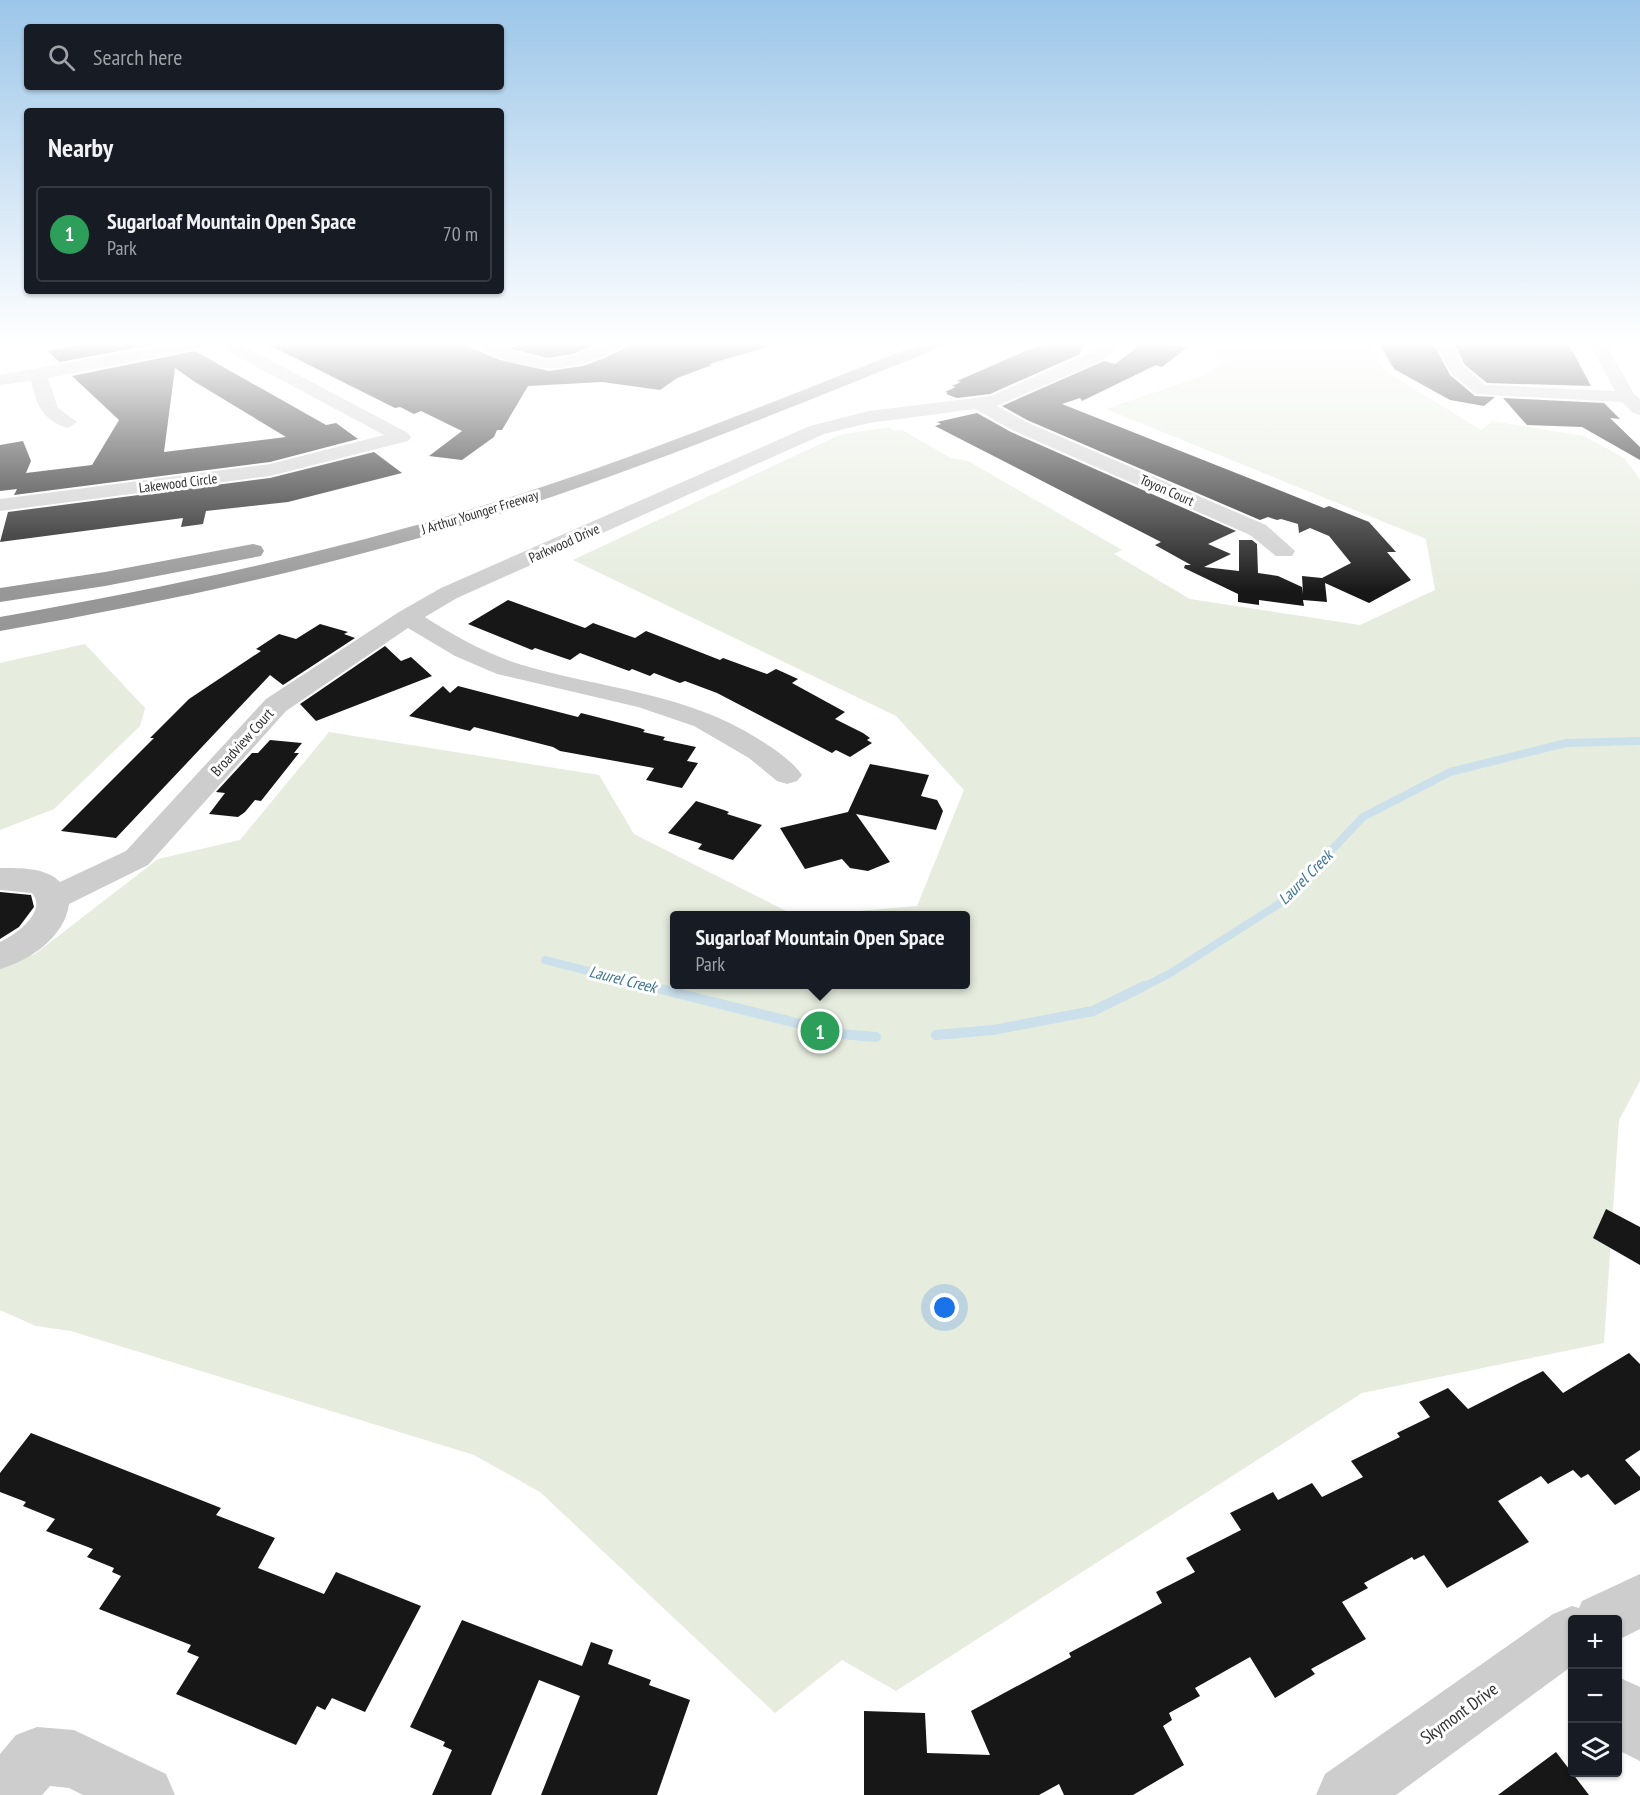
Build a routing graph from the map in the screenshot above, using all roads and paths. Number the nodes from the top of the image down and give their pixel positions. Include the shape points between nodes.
1 (378, 425) edge
2 (683, 425) edge
3 (726, 425) edge
4 (838, 425) edge
5 (1017, 425) edge
6 (652, 435) dead end
7 (632, 444) junction
8 (0, 506) edge
9 (446, 524) junction
10 (335, 536) junction
11 (1284, 551) dead end
12 (0, 595) edge
13 (0, 604) edge
14 (408, 617) junction
15 (0, 624) edge
16 (0, 635) edge
17 (787, 775) dead end
18 (0, 879) edge
19 (54, 898) junction
20 (0, 957) edge
21 (1640, 1601) edge
22 (1614, 1615) edge
23 (1568, 1641) edge
24 (1622, 1711) edge
25 (1640, 1731) edge
26 (3, 1795) edge
27 (144, 1795) edge
28 (1346, 1795) edge

1 - 8 street, Lakewood Circle via 401,437 270,470
2 - 7 highway, J Arthur Younger Freeway
3 - 9 highway, J Arthur Younger Freeway via 600,473
4 - 14 street, Parkwood Drive via 817,430 449,593
5 - 11 street, Toyon Court via 1258,530
6 - 7 highway
7 - 10 highway, J Arthur Younger Freeway via 481,495
9 - 15 highway, J Arthur Younger Freeway via 243,576
9 - 16 highway via 266,580
10 - 12 highway
10 - 13 highway, J Arthur Younger Freeway via 166,574
14 - 17 street via 450,646 502,667 688,712 741,737
14 - 19 street, Broadview Court via 276,705 137,858
18 - 19 street via 34,880 47,887
19 - 20 street via 44,927 28,942
21 - 22 street, Skymont Drive
23 - 28 street, Skymont Drive
24 - 25 street
26 - 27 street via 37,1756 75,1760

